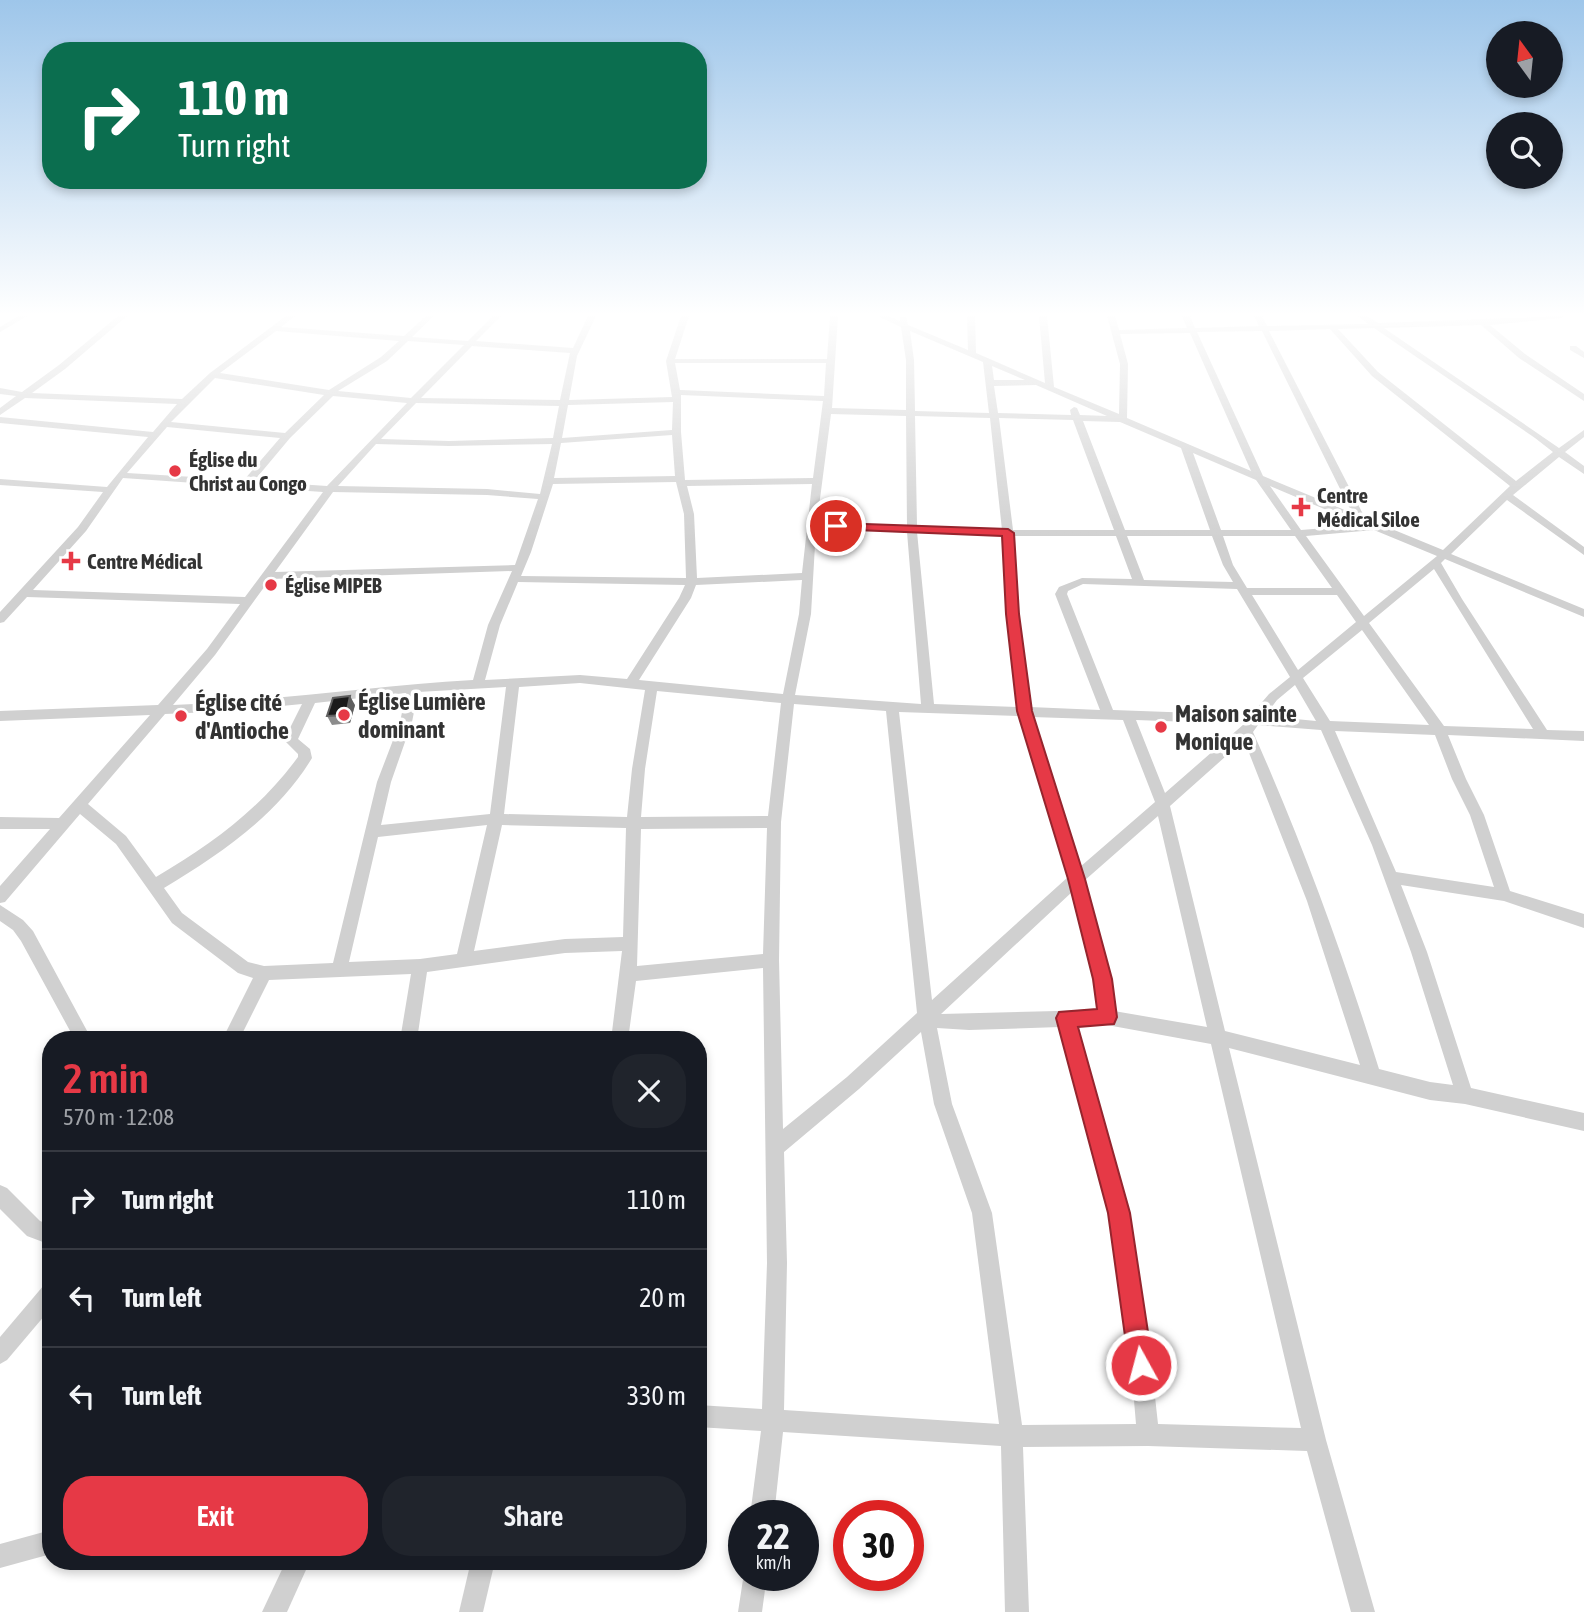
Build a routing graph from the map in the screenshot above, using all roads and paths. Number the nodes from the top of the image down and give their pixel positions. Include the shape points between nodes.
1 (1, 391) edge
2 (28, 391) edge
3 (195, 391) edge
4 (333, 391) edge
5 (335, 391) edge
6 (424, 391) edge
7 (566, 391) edge
8 (675, 391) edge
9 (828, 391) edge
10 (910, 391) edge
11 (991, 391) edge
12 (1058, 391) edge
13 (1124, 391) edge
14 (1221, 391) edge
15 (1297, 391) edge
16 (1397, 391) edge
17 (1470, 391) edge
18 (23, 395) junction
19 (676, 395) junction
20 (1068, 396) junction
21 (414, 401) junction
22 (184, 402) junction
23 (563, 404) junction
24 (827, 405) junction
25 (0, 412) edge
26 (911, 414) junction
27 (994, 416) junction
28 (1076, 417) junction
29 (1123, 419) junction
30 (0, 420) edge
31 (164, 424) junction
32 (676, 432) junction
33 (1584, 433) edge
34 (154, 435) junction
35 (287, 436) junction
36 (556, 440) junction
37 (374, 441) junction
38 (1185, 445) junction
39 (1559, 452) junction
40 (1584, 471) edge
41 (120, 475) junction
42 (1259, 478) junction
43 (549, 481) junction
44 (681, 481) junction
45 (817, 481) junction
46 (0, 482) edge
47 (245, 485) junction
48 (1516, 486) junction
49 (330, 489) junction
50 (110, 490) junction
51 (1507, 495) junction
52 (544, 497) junction
53 (1361, 520) junction
54 (811, 525) junction
55 (1376, 526) junction
56 (912, 530) junction
57 (1120, 532) junction
58 (1216, 532) junction
59 (1008, 533) junction
60 (1300, 533) junction
61 (1584, 552) edge
62 (1440, 558) junction
63 (516, 574) junction
64 (267, 576) junction
65 (808, 576) junction
66 (692, 582) junction
67 (1139, 582) junction
68 (1241, 588) junction
69 (1343, 592) junction
70 (23, 593) junction
71 (247, 601) junction
72 (1584, 613) edge
73 (0, 619) edge
74 (1364, 620) junction
75 (1296, 677) junction
76 (513, 682) junction
77 (631, 683) junction
78 (478, 684) junction
79 (652, 685) junction
80 (413, 688) junction
81 (788, 699) junction
82 (310, 700) junction
83 (892, 706) junction
84 (928, 708) junction
85 (162, 710) junction
86 (1024, 711) junction
87 (1108, 715) junction
88 (0, 716) edge
89 (1128, 716) junction
90 (1249, 725) junction
91 (1326, 726) junction
92 (1440, 729) junction
93 (1543, 734) junction
94 (1584, 736) edge
95 (1162, 803) junction
96 (79, 805) junction
97 (496, 819) junction
98 (774, 822) junction
99 (0, 823) edge
100 (634, 823) junction
101 (63, 824) junction
102 (371, 832) junction
103 (1391, 877) junction
104 (1076, 879) junction
105 (154, 886) junction
106 (1504, 895) junction
107 (0, 897) edge
108 (0, 912) edge
109 (1584, 921) edge
110 (631, 944) junction
111 (464, 960) junction
112 (771, 960) junction
113 (420, 966) junction
114 (339, 970) junction
115 (264, 973) junction
116 (630, 974) junction
117 (926, 1017) junction
118 (1107, 1017) junction
119 (1066, 1018) junction
120 (79, 1031) edge
121 (235, 1031) edge
122 (409, 1031) edge
123 (621, 1031) edge
124 (1217, 1037) junction
125 (1372, 1076) junction
126 (1465, 1095) junction
127 (1584, 1122) edge
128 (775, 1148) junction
129 (0, 1195) edge
130 (42, 1232) edge
131 (42, 1303) edge
132 (0, 1353) edge
133 (707, 1417) edge
134 (773, 1421) junction
135 (1148, 1435) junction
136 (1012, 1436) junction
137 (1315, 1440) junction
138 (764, 1500) edge
139 (42, 1544) edge
140 (0, 1556) edge
141 (294, 1570) edge
142 (481, 1570) edge
143 (753, 1591) edge
144 (274, 1612) edge
145 (471, 1612) edge
146 (750, 1612) edge
147 (1017, 1612) edge
148 (1363, 1612) edge

1 - 18 street
2 - 18 street
3 - 22 street
4 - 35 street
5 - 21 street
6 - 21 street
7 - 23 street
8 - 19 street
9 - 24 street
10 - 26 street
11 - 27 street
12 - 20 street
13 - 29 street
14 - 42 street
15 - 53 street
16 - 48 street
17 - 39 street
18 - 22 street
18 - 25 street
19 - 23 street
19 - 24 street
19 - 32 street
20 - 28 street
20 - 29 street
21 - 23 street
21 - 37 street
22 - 31 street
23 - 36 street
24 - 26 street
24 - 45 street
26 - 27 street
26 - 56 street
27 - 28 street
27 - 59 street
28 - 29 street
28 - 57 street
29 - 38 street
30 - 34 street
31 - 34 street
31 - 35 street
32 - 36 street
32 - 44 street
33 - 39 street
34 - 41 street
35 - 47 street
36 - 37 street
36 - 43 street
37 - 49 street
38 - 42 street
38 - 58 street
39 - 40 street
39 - 48 street
41 - 47 street
41 - 50 street
42 - 53 street
42 - 60 street
43 - 44 street
43 - 52 street
44 - 45 street
44 - 66 street via 689,514
45 - 54 street
46 - 50 street
47 - 49 street
48 - 51 street
49 - 52 street
49 - 64 street
50 - 70 street via 82,529
51 - 61 street
51 - 62 street
52 - 63 street
53 - 55 street
54 - 56 street
54 - 65 street
55 - 60 street
55 - 62 street
56 - 59 street
56 - 84 street
57 - 58 street
57 - 59 street
57 - 67 street
58 - 60 street
58 - 68 street
59 - 86 street
60 - 69 street
62 - 72 street
62 - 74 street
62 - 93 street via 1456,599
63 - 64 street
63 - 66 street
63 - 78 street via 494,625
64 - 71 street
65 - 66 street
65 - 81 street
66 - 77 street
67 - 68 street
67 - 87 street via 1082,581 1068,585 1061,594
68 - 69 street
68 - 75 street
69 - 74 street
70 - 71 street
70 - 73 street
71 - 85 street
74 - 75 street
74 - 92 street
75 - 90 street
75 - 91 street
76 - 77 street via 580,679
76 - 78 street
76 - 97 street
77 - 79 street
78 - 80 street
79 - 81 street
79 - 100 street
80 - 82 street
80 - 102 street
81 - 83 street
81 - 98 street
82 - 85 street
82 - 105 street via 291,740 305,752 305,758 276,798 211,853
83 - 84 street
83 - 117 street
84 - 86 street
85 - 88 street
85 - 96 street
86 - 87 street
86 - 104 street
87 - 89 street
89 - 90 street
89 - 95 street
90 - 91 street
90 - 95 street
90 - 125 street via 1333,949
91 - 92 street
91 - 103 street
92 - 93 street
92 - 106 street via 1477,815
93 - 94 street
95 - 104 street
95 - 124 street
96 - 101 street
96 - 105 street via 121,840
97 - 100 street
97 - 102 street
97 - 111 street
98 - 100 street
98 - 112 street
99 - 101 street
100 - 110 street
101 - 107 street
102 - 114 street
103 - 106 street
103 - 126 street
104 - 117 street
104 - 118 street via 1101,972
105 - 115 street via 177,918 244,968
106 - 109 street
108 - 120 street via 27,936
110 - 111 street via 565,946
110 - 116 street
111 - 113 street
112 - 116 street
112 - 128 street
113 - 114 street
113 - 122 street
114 - 115 street
115 - 121 street
116 - 123 street
117 - 119 street via 943,1022
117 - 128 street
117 - 136 street via 943,1104 982,1213
118 - 119 street
118 - 124 street
119 - 135 street via 1119,1213
124 - 125 street
124 - 137 street
125 - 126 street
126 - 127 street
128 - 134 street
129 - 130 street
131 - 132 street
133 - 134 street
134 - 136 street
134 - 138 street
135 - 136 street
135 - 137 street
136 - 147 street
137 - 148 street
139 - 140 street
141 - 144 street
142 - 145 street
143 - 146 street

